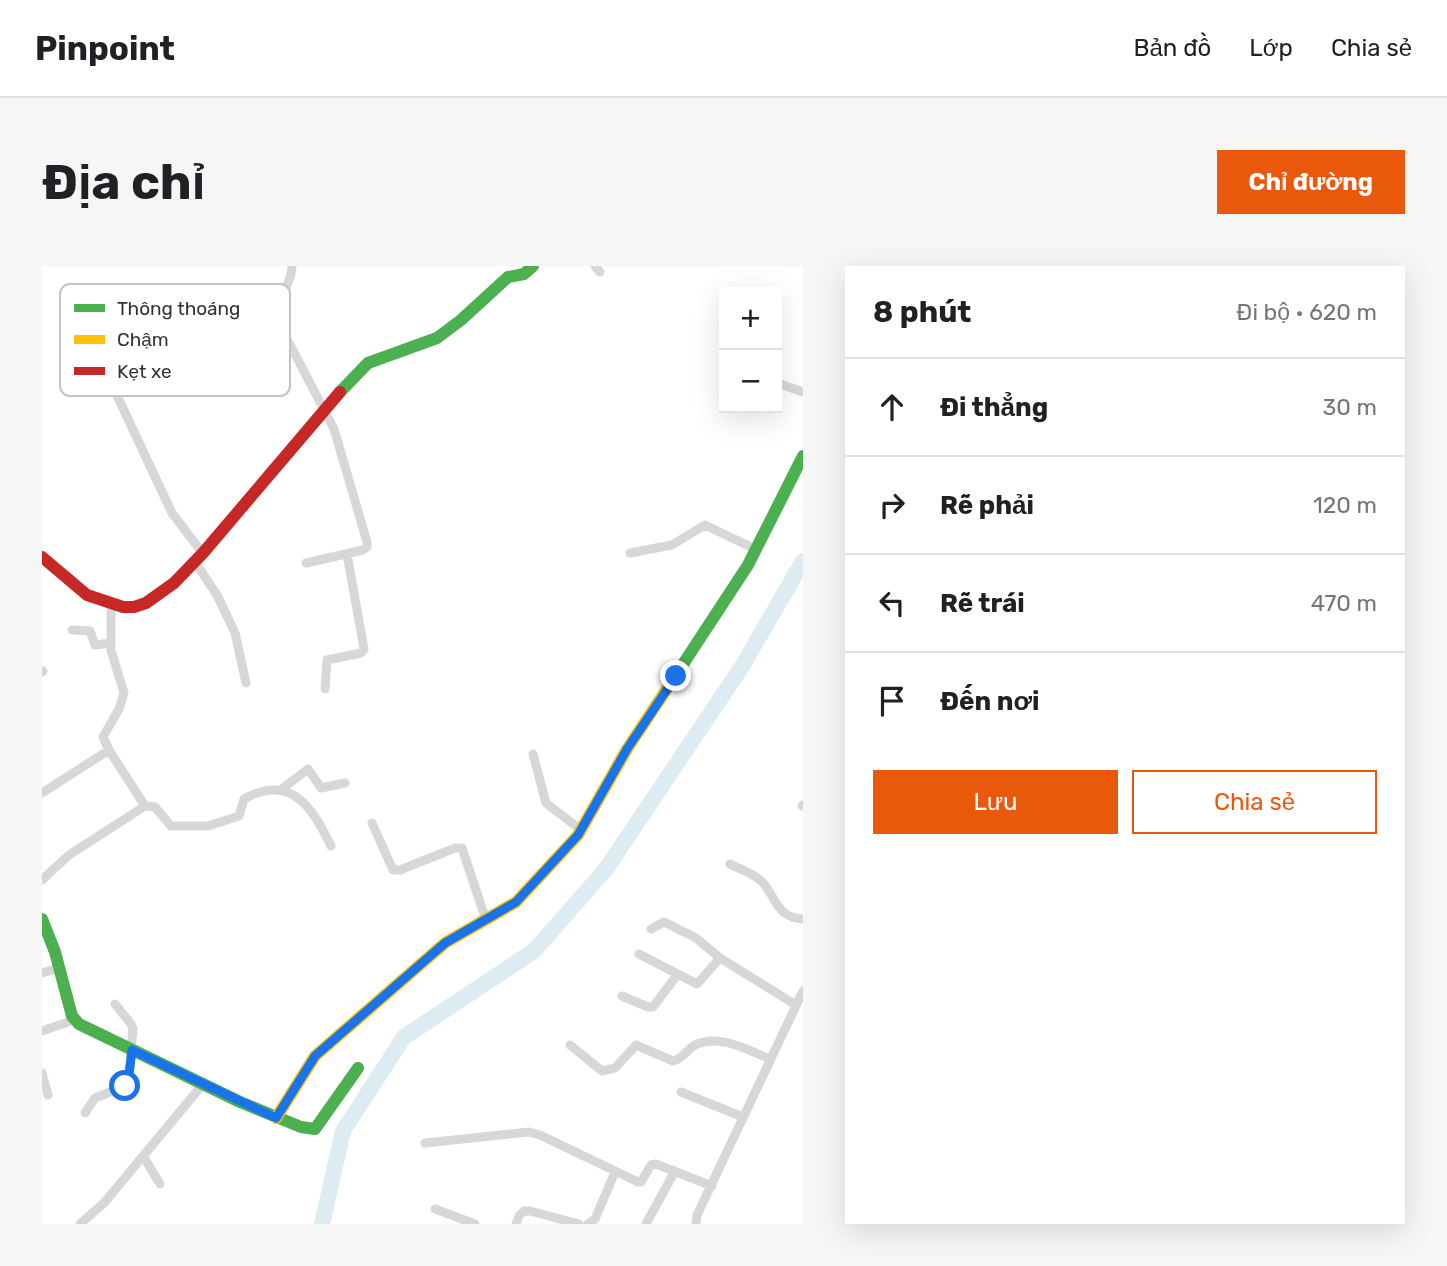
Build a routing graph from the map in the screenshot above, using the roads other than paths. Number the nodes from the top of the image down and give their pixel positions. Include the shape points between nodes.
1 (292, 266) edge
2 (533, 266) edge
3 (288, 284) edge
4 (290, 342) edge
5 (782, 385) edge
6 (803, 392) edge
7 (117, 396) edge
8 (325, 408) junction
9 (803, 456) edge
10 (755, 549) junction
11 (630, 553) dead end
12 (347, 554) junction
13 (200, 555) junction
14 (42, 557) edge
15 (306, 563) dead end
16 (111, 604) junction
17 (72, 630) dead end
18 (111, 643) junction
19 (246, 682) dead end
20 (325, 689) dead end
21 (109, 750) junction
22 (533, 754) dead end
23 (345, 783) dead end
24 (282, 789) junction
25 (43, 790) edge
26 (145, 806) junction
27 (372, 823) dead end
28 (581, 830) junction
29 (331, 846) dead end
30 (730, 864) dead end
31 (42, 880) edge
32 (42, 919) edge
33 (803, 919) edge
34 (486, 920) junction
35 (651, 929) dead end
36 (639, 954) dead end
37 (720, 958) junction
38 (59, 968) junction
39 (42, 973) edge
40 (677, 975) junction
41 (622, 996) dead end
42 (800, 999) edge
43 (115, 1004) dead end
44 (75, 1020) junction
45 (42, 1031) edge
46 (570, 1045) dead end
47 (132, 1050) junction
48 (770, 1059) junction
49 (358, 1068) dead end
50 (42, 1073) edge
51 (203, 1084) junction
52 (681, 1093) dead end
53 (48, 1095) dead end
54 (85, 1113) dead end
55 (743, 1117) junction
56 (276, 1118) junction
57 (425, 1143) dead end
58 (143, 1156) junction
59 (675, 1171) junction
60 (615, 1172) junction
61 (160, 1184) dead end
62 (712, 1186) junction
63 (435, 1209) dead end
64 (80, 1224) edge
65 (475, 1224) edge
66 (516, 1224) edge
67 (579, 1224) edge
68 (588, 1224) edge
69 (646, 1224) edge
70 (696, 1224) edge

1 - 3 street
2 - 8 street via 524,274 508,277 437,338 368,363
4 - 8 street
5 - 6 street
7 - 13 street via 167,505
8 - 12 street via 367,542 363,550
8 - 13 street
9 - 10 street
10 - 11 street via 705,525 672,545
10 - 28 street via 627,749
12 - 15 street
12 - 20 street via 364,649 327,660
13 - 16 street via 174,583 146,603 134,607
13 - 19 street via 235,632
14 - 16 street via 87,595
16 - 18 street
17 - 18 street via 90,631 95,645
18 - 21 street via 124,693 103,737
21 - 25 street
21 - 26 street
22 - 28 street via 545,803
23 - 24 street via 321,788 308,769
24 - 26 street via 254,793 242,801 239,816 208,826 171,826 155,807
24 - 29 street via 310,809
26 - 31 street via 69,855
27 - 34 street via 393,870 462,848
28 - 34 street via 516,902
30 - 33 street via 765,884 780,910
32 - 38 street
34 - 56 street via 445,943 315,1056
35 - 37 street via 664,922 696,938
36 - 40 street
37 - 40 street via 697,984
37 - 42 street
38 - 39 street
38 - 44 street
40 - 41 street via 653,1007
42 - 48 street
43 - 47 street via 131,1024
44 - 45 street
44 - 47 street
46 - 48 street via 602,1071 615,1068 636,1045 673,1061 699,1043 718,1041
47 - 51 street
47 - 54 street via 128,1083 95,1098
48 - 55 street
49 - 56 street via 316,1129 309,1131
50 - 53 street
51 - 56 street
51 - 58 street
52 - 55 street
55 - 62 street
57 - 60 street via 529,1132
58 - 61 street
58 - 64 street
59 - 60 street via 651,1165 638,1182
59 - 62 street
59 - 69 street
60 - 68 street via 595,1219
62 - 70 street
63 - 65 street
66 - 67 street via 524,1211

